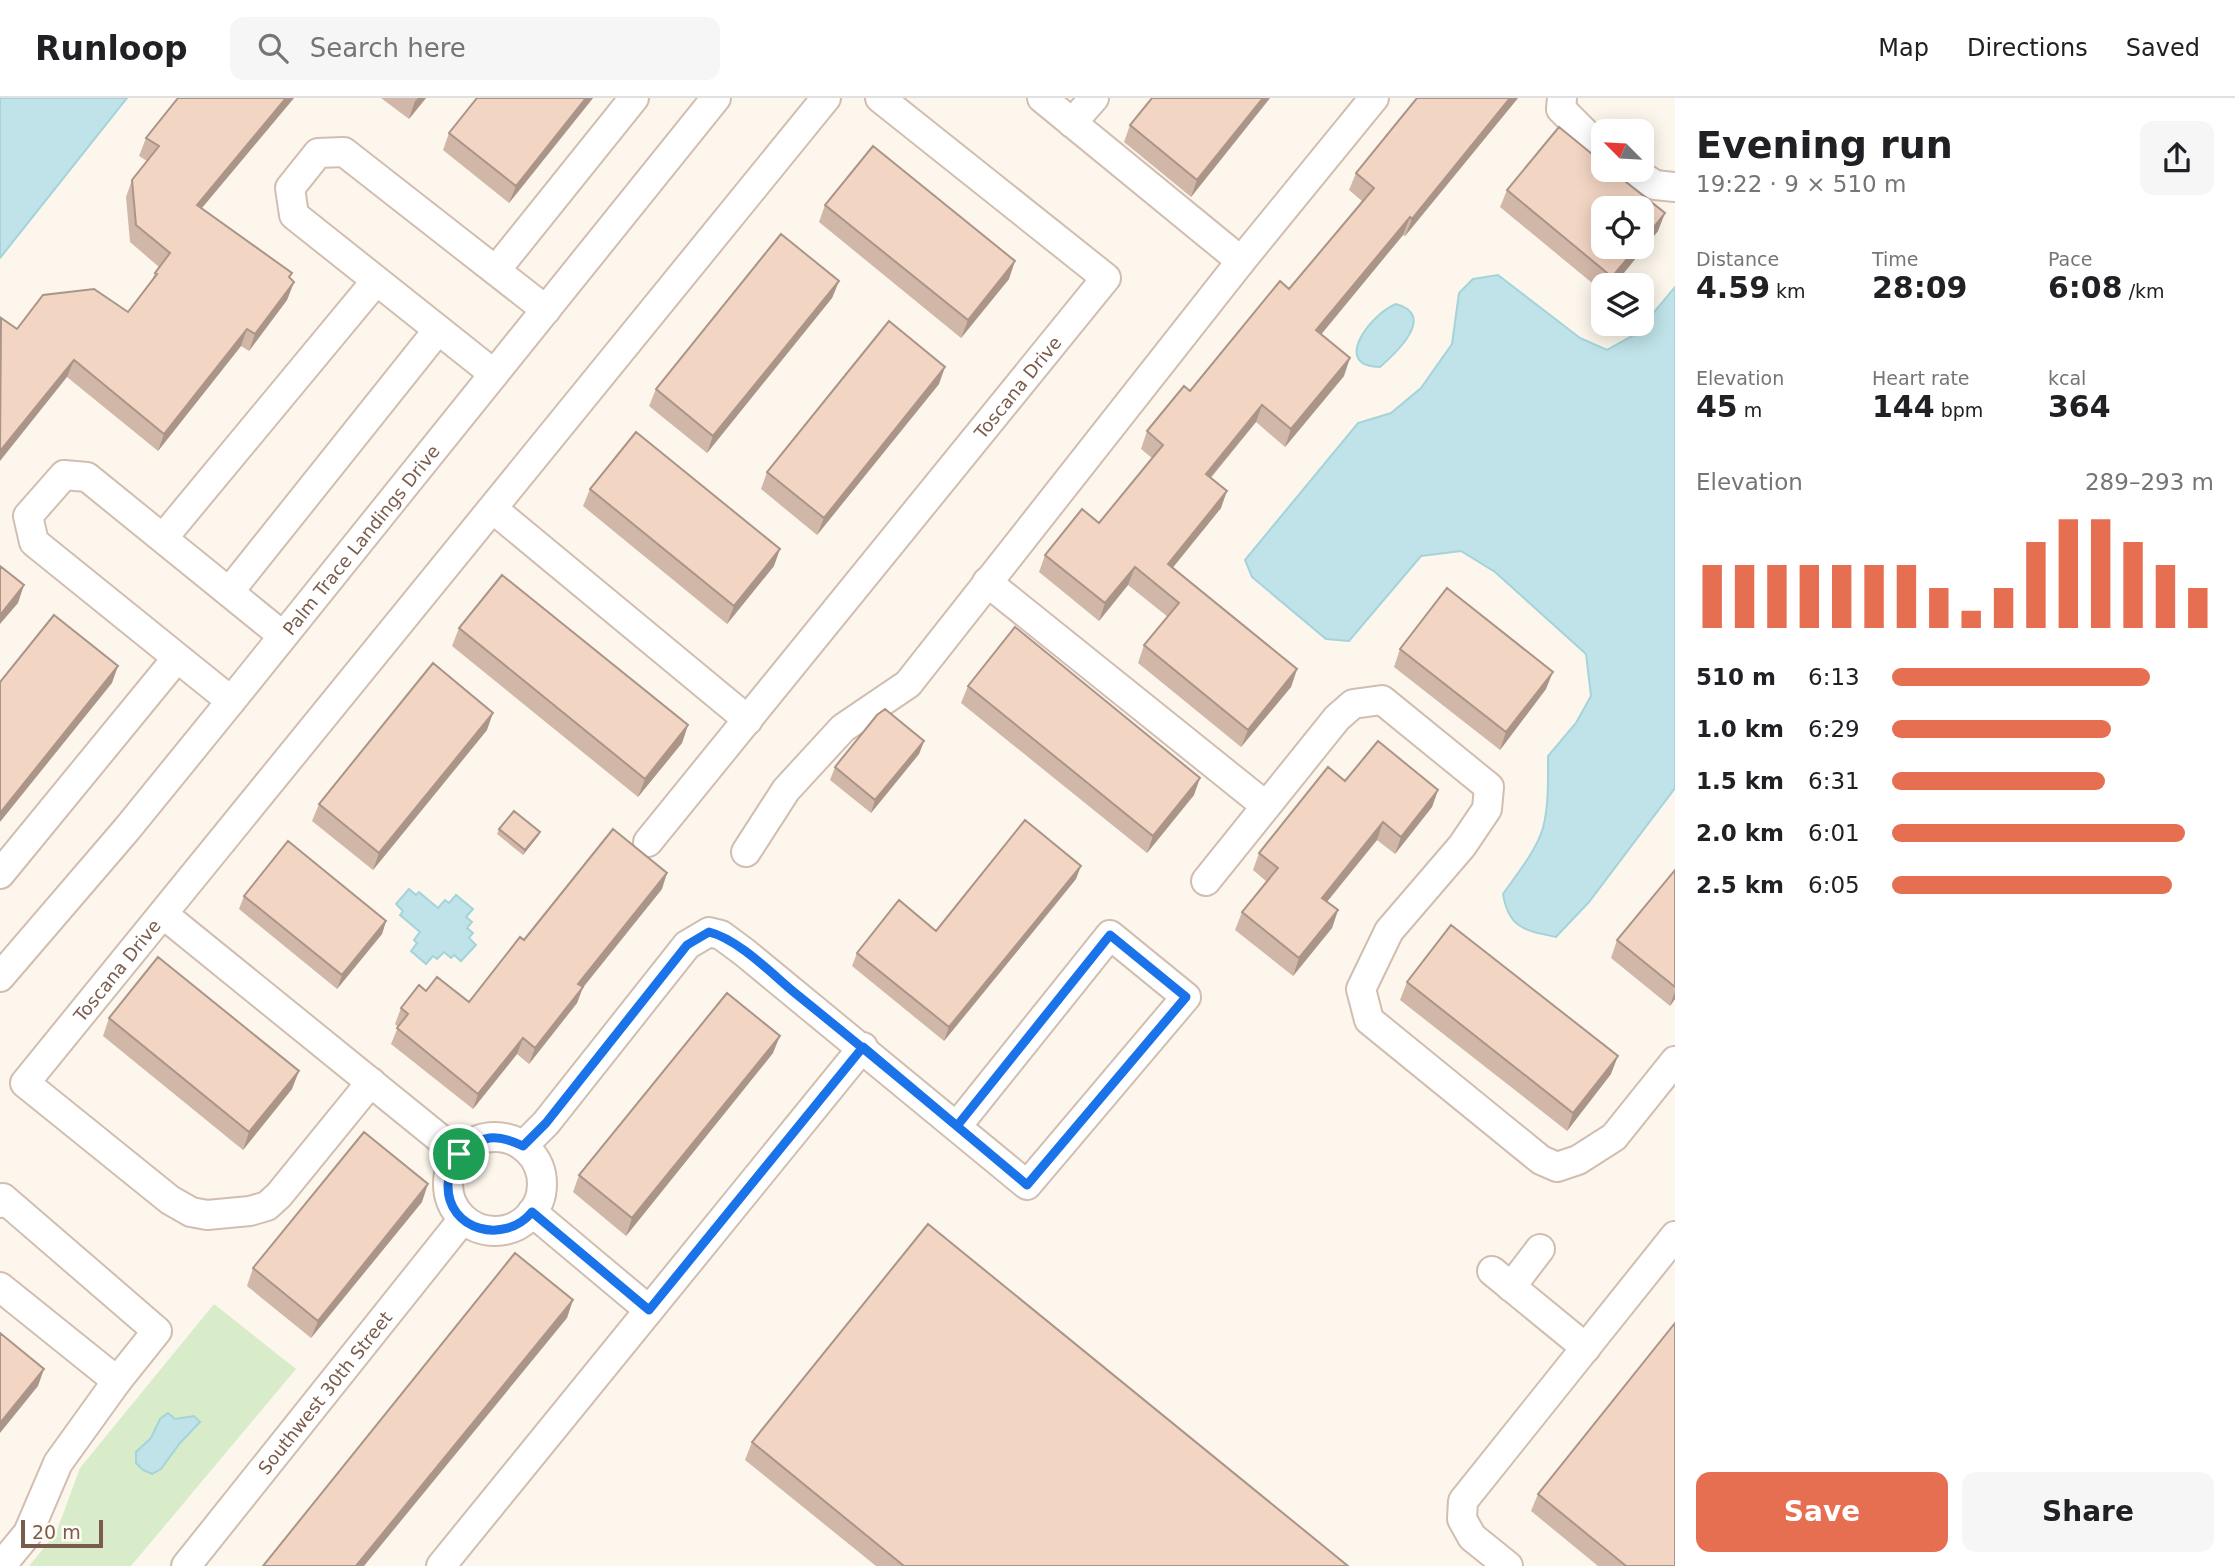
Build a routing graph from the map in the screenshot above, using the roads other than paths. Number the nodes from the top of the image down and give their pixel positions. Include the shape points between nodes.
1 (634, 98) edge
2 (716, 98) edge
3 (826, 98) edge
4 (880, 98) edge
5 (1042, 98) edge
6 (1094, 98) edge
7 (1374, 98) edge
8 (1562, 98) edge
9 (1072, 123) junction
10 (1591, 139) edge
11 (1650, 182) edge
12 (1675, 187) edge
13 (1241, 261) junction
14 (496, 270) junction
15 (376, 281) junction
16 (546, 310) junction
17 (438, 330) junction
18 (494, 374) junction
19 (493, 509) junction
20 (163, 538) junction
21 (987, 582) junction
22 (229, 592) junction
23 (283, 636) junction
24 (177, 657) junction
25 (231, 701) junction
26 (748, 720) junction
27 (1266, 806) junction
28 (648, 842) dead end
29 (746, 852) dead end
30 (0, 874) edge
31 (1206, 881) dead end
32 (163, 914) junction
33 (9, 948) edge
34 (0, 977) edge
35 (863, 1047) junction
36 (1675, 1061) edge
37 (371, 1082) junction
38 (957, 1126) junction
39 (523, 1146) junction
40 (459, 1154) junction
41 (0, 1203) edge
42 (532, 1212) junction
43 (463, 1219) junction
44 (1675, 1236) edge
45 (1540, 1249) dead end
46 (0, 1287) edge
47 (649, 1310) junction
48 (1586, 1348) junction
49 (117, 1381) junction
50 (1, 1566) edge
51 (186, 1566) edge
52 (440, 1566) edge
53 (1508, 1566) edge

1 - 14 street
2 - 16 street, Palm Trace Landings Drive
3 - 19 street, Toscana Drive
4 - 26 street, Toscana Drive via 1106,278
5 - 9 street
6 - 9 street
7 - 13 street
8 - 10 street via 1561,109
9 - 13 street
11 - 12 street
13 - 21 street
14 - 15 street via 344,152 318,153 290,188 293,215
14 - 16 street
15 - 17 street
15 - 20 street
16 - 18 street, Palm Trace Landings Drive
17 - 18 street
17 - 22 street
18 - 23 street, Palm Trace Landings Drive
19 - 26 street
19 - 32 street, Toscana Drive
20 - 22 street
20 - 24 street via 87,477 64,475 28,516 34,542
21 - 27 street
21 - 29 street via 908,684 843,728 786,790
22 - 23 street
23 - 25 street, Palm Trace Landings Drive
24 - 25 street
24 - 30 street
25 - 33 street, Palm Trace Landings Drive via 127,829
26 - 28 street, Toscana Drive
27 - 31 street
27 - 36 street via 1337,718 1353,705 1382,700 1489,787 1487,809 1462,846 1389,932 1361,989 1369,1020 1541,1160 1557,1167 1578,1160 1614,1137
32 - 37 street
32 - 37 street, Toscana Drive via 24,1083 170,1200 207,1215 267,1206
33 - 34 street, Palm Trace Landings Drive
35 - 38 street
35 - 39 street via 722,935 709,932 687,945
35 - 47 street
37 - 40 street
38 - 38 street via 1027,1185 1186,997 1110,935
39 - 40 street via 489,1137
39 - 42 street via 540,1171 542,1186
40 - 43 street via 450,1170 448,1188
41 - 49 street via 3,1198 157,1331
42 - 43 street via 505,1230 490,1231
42 - 47 street
43 - 51 street, Southwest 30th Street
44 - 48 street
45 - 48 street via 1501,1279
46 - 49 street
47 - 52 street
48 - 53 street via 1463,1501 1462,1519 1472,1537
49 - 50 street via 58,1463 28,1533

